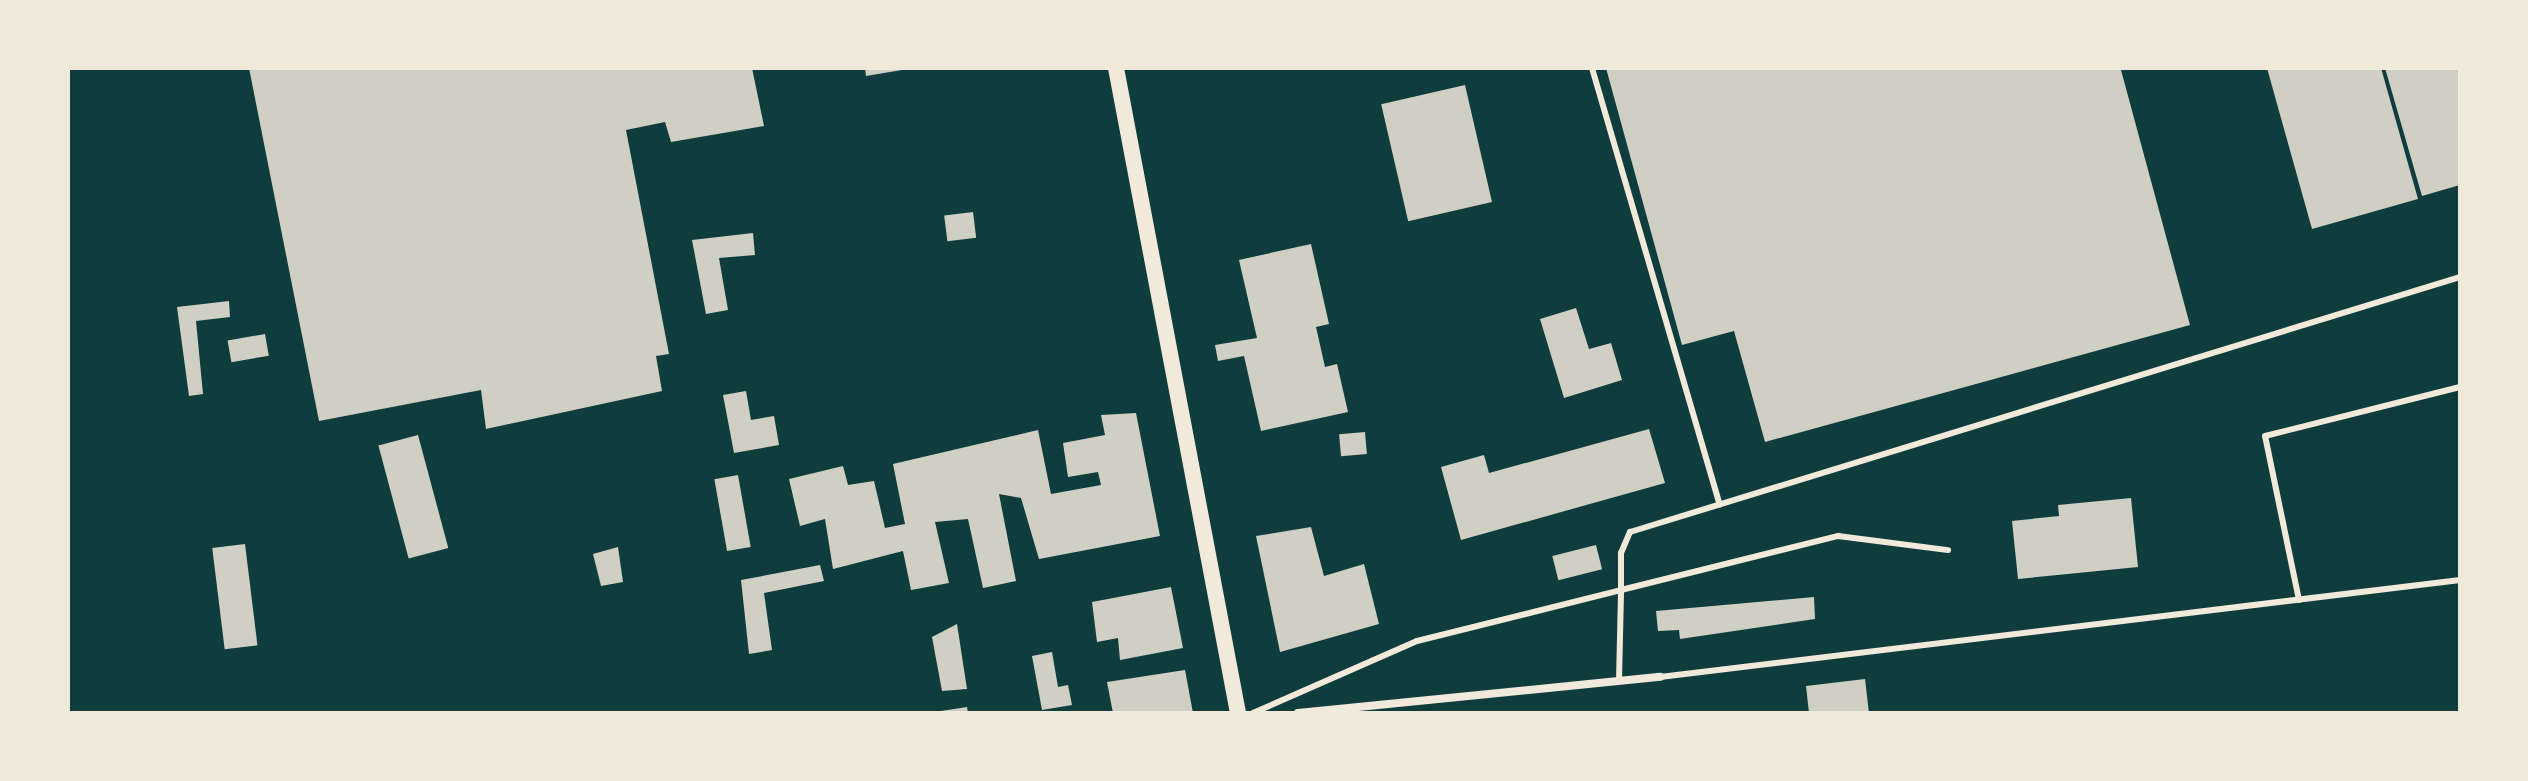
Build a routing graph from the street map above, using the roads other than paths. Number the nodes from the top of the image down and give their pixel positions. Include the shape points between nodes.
1 (1116, 68) edge
2 (1592, 68) edge
3 (2460, 277) edge
4 (2460, 387) edge
5 (1720, 505) junction
6 (1948, 550) dead end
7 (2460, 580) edge
8 (1621, 590) junction
9 (2299, 600) junction
10 (1660, 677) joint
11 (1619, 681) junction
12 (1238, 713) edge
13 (1253, 713) edge
14 (1298, 713) edge

1 - 12 main road
2 - 5 lane
3 - 5 lane
4 - 9 lane via 2265,436
5 - 8 lane via 1630,532 1621,553
6 - 8 lane via 1838,536
7 - 9 lane
8 - 11 lane
8 - 13 lane via 1417,641
9 - 10 lane
10 - 11 street
11 - 14 street

